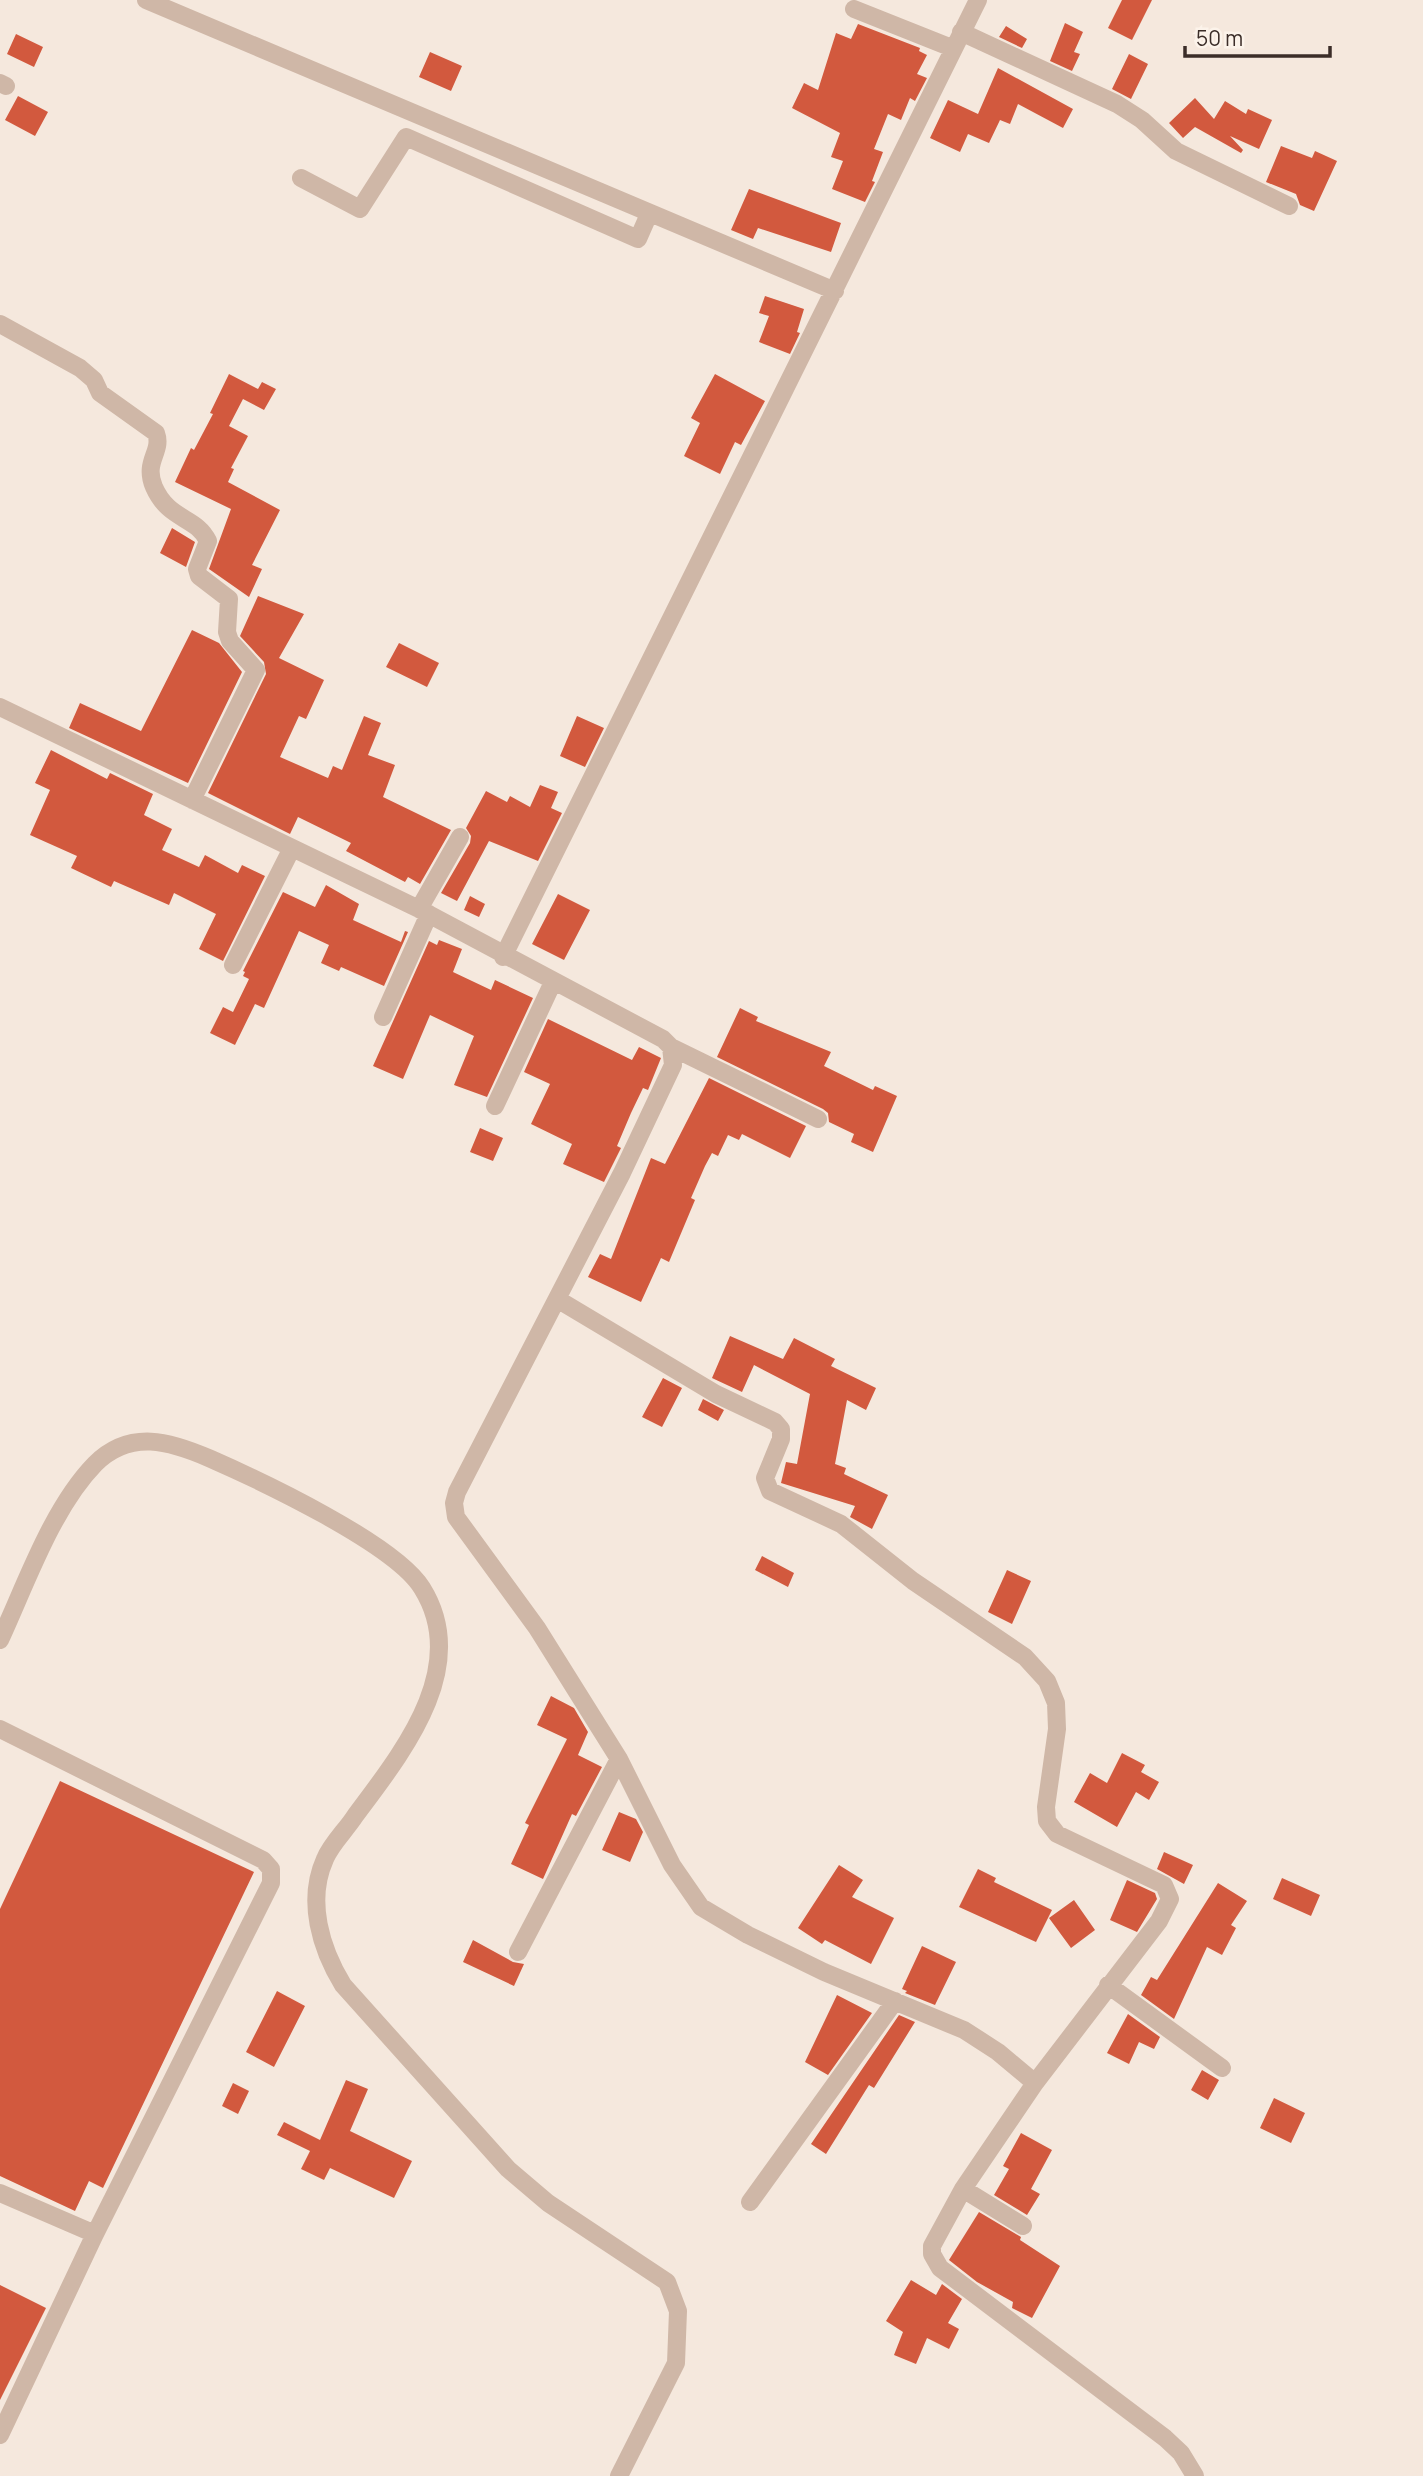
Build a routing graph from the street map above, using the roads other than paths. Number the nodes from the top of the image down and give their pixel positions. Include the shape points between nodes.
1 (146, 0) edge
2 (978, 0) edge
3 (855, 9) dead end
4 (957, 40) junction
5 (301, 178) dead end
6 (1289, 206) dead end
7 (649, 214) junction
8 (835, 291) junction
9 (0, 324) edge
10 (0, 707) edge
11 (192, 800) junction
12 (460, 837) dead end
13 (292, 848) junction
14 (424, 912) junction
15 (503, 957) junction
16 (233, 965) dead end
17 (552, 982) junction
18 (383, 1017) dead end
19 (671, 1047) junction
20 (495, 1106) dead end
21 (818, 1119) dead end
22 (557, 1299) junction
23 (0, 1640) edge
24 (0, 1729) edge
25 (619, 1759) junction
26 (518, 1952) dead end
27 (1108, 1985) junction
28 (895, 2001) junction
29 (1222, 2068) dead end
30 (1035, 2083) junction
31 (963, 2189) junction
32 (0, 2193) edge
33 (750, 2202) dead end
34 (1023, 2226) dead end
35 (96, 2234) junction
36 (0, 2435) edge
37 (619, 2476) edge
38 (1195, 2476) edge

1 - 7 street
2 - 4 street
3 - 4 street
4 - 6 street via 1090,91 1142,120 1176,151
4 - 8 street
5 - 7 street via 360,209 406,137 638,239
7 - 8 street
8 - 15 street
9 - 11 street via 80,368 100,393 156,433 158,443 149,470 155,488 171,513 208,541 197,569 199,576 229,600 230,641 256,670
10 - 11 street
11 - 13 street
12 - 14 street
13 - 14 street
13 - 16 street
14 - 15 street
14 - 18 street
15 - 17 street
17 - 19 street
17 - 20 street
19 - 21 street
19 - 22 street via 673,1065
22 - 25 street via 454,1503 456,1517 472,1542 537,1628
22 - 27 street via 716,1394 775,1422 781,1439 765,1478 770,1490 841,1524 913,1581 1025,1657 1046,1681 1056,1703 1057,1729 1047,1821 1057,1834 1142,1873 1170,1892 1159,1921
23 - 37 street via 79,1480 108,1451 146,1439 195,1452 271,1487 360,1537 423,1589 437,1631 440,1660 431,1696 409,1740 325,1859 315,1905 322,1937 342,1986 508,2169 548,2203 667,2282 678,2311 676,2362
24 - 35 street via 263,1860 271,1870 271,1883
25 - 26 street
25 - 28 street via 672,1865 701,1907 748,1935
27 - 29 street
27 - 30 street
28 - 30 street via 964,2029
28 - 33 street
30 - 31 street
31 - 34 street
31 - 38 street via 932,2246 940,2268 1165,2438
32 - 35 street
35 - 36 street

